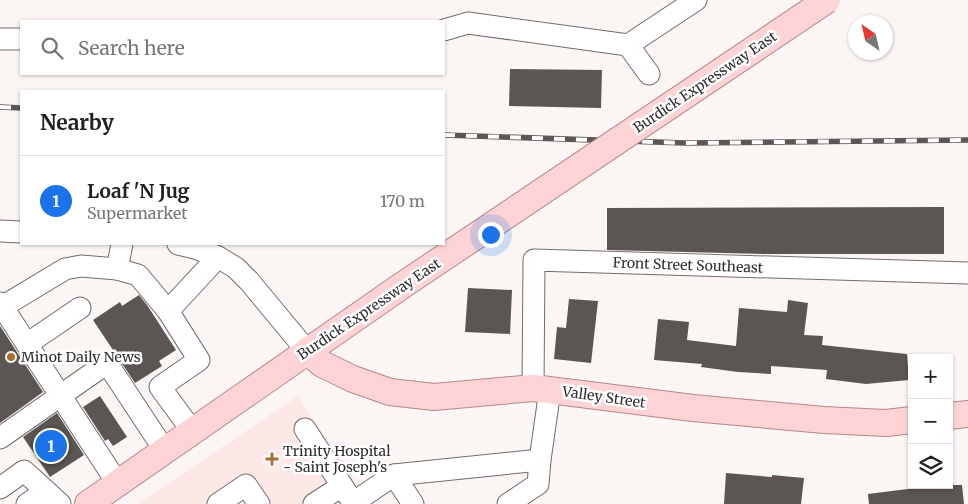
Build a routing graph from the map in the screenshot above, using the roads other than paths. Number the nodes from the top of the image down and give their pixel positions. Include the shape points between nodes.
1 (696, 0) edge
2 (827, 0) edge
3 (445, 30) edge
4 (0, 39) edge
5 (20, 39) edge
6 (628, 45) junction
7 (649, 74) dead end
8 (0, 231) edge
9 (20, 232) edge
10 (122, 245) edge
11 (182, 245) edge
12 (218, 257) junction
13 (117, 269) junction
14 (968, 273) edge
15 (1, 305) edge
16 (80, 308) dead end
17 (168, 311) junction
18 (26, 344) junction
19 (308, 351) junction
20 (542, 388) junction
21 (61, 396) junction
22 (968, 414) edge
23 (953, 416) edge
24 (908, 420) edge
25 (305, 429) dead end
26 (193, 432) junction
27 (0, 438) edge
28 (165, 451) junction
29 (540, 460) junction
30 (394, 475) junction
31 (118, 484) junction
32 (0, 488) edge
33 (53, 498) edge
34 (349, 498) edge
35 (27, 504) edge
36 (88, 504) edge
37 (218, 504) edge
38 (259, 504) edge
39 (314, 504) edge
40 (413, 504) edge
41 (508, 504) edge

1 - 6 street
2 - 19 main road, Burdick Expressway East, bridge
3 - 6 street via 468,23
4 - 5 street
6 - 7 street
8 - 9 street
10 - 13 street
11 - 12 street
12 - 17 street
12 - 19 street via 250,281
13 - 15 street via 81,266 65,269
13 - 17 street via 138,275
14 - 20 street, Front Street Southeast via 534,260
15 - 18 street
16 - 18 street
17 - 26 street via 199,360 160,387
18 - 21 street
19 - 20 main road, Valley Street via 333,370 390,392 434,397
19 - 26 main road, Burdick Expressway East
20 - 24 main road, Valley Street via 693,408 824,420 886,423
20 - 29 street
21 - 27 street
21 - 28 street via 107,364
21 - 31 street
22 - 23 main road
25 - 34 street
26 - 28 main road, Burdick Expressway East
28 - 31 main road, Burdick Expressway East
29 - 30 street
29 - 41 street via 538,484
30 - 34 street
30 - 40 street
31 - 36 main road, Burdick Expressway East
32 - 33 street via 24,471
33 - 35 street
34 - 39 street
37 - 38 street via 246,485

